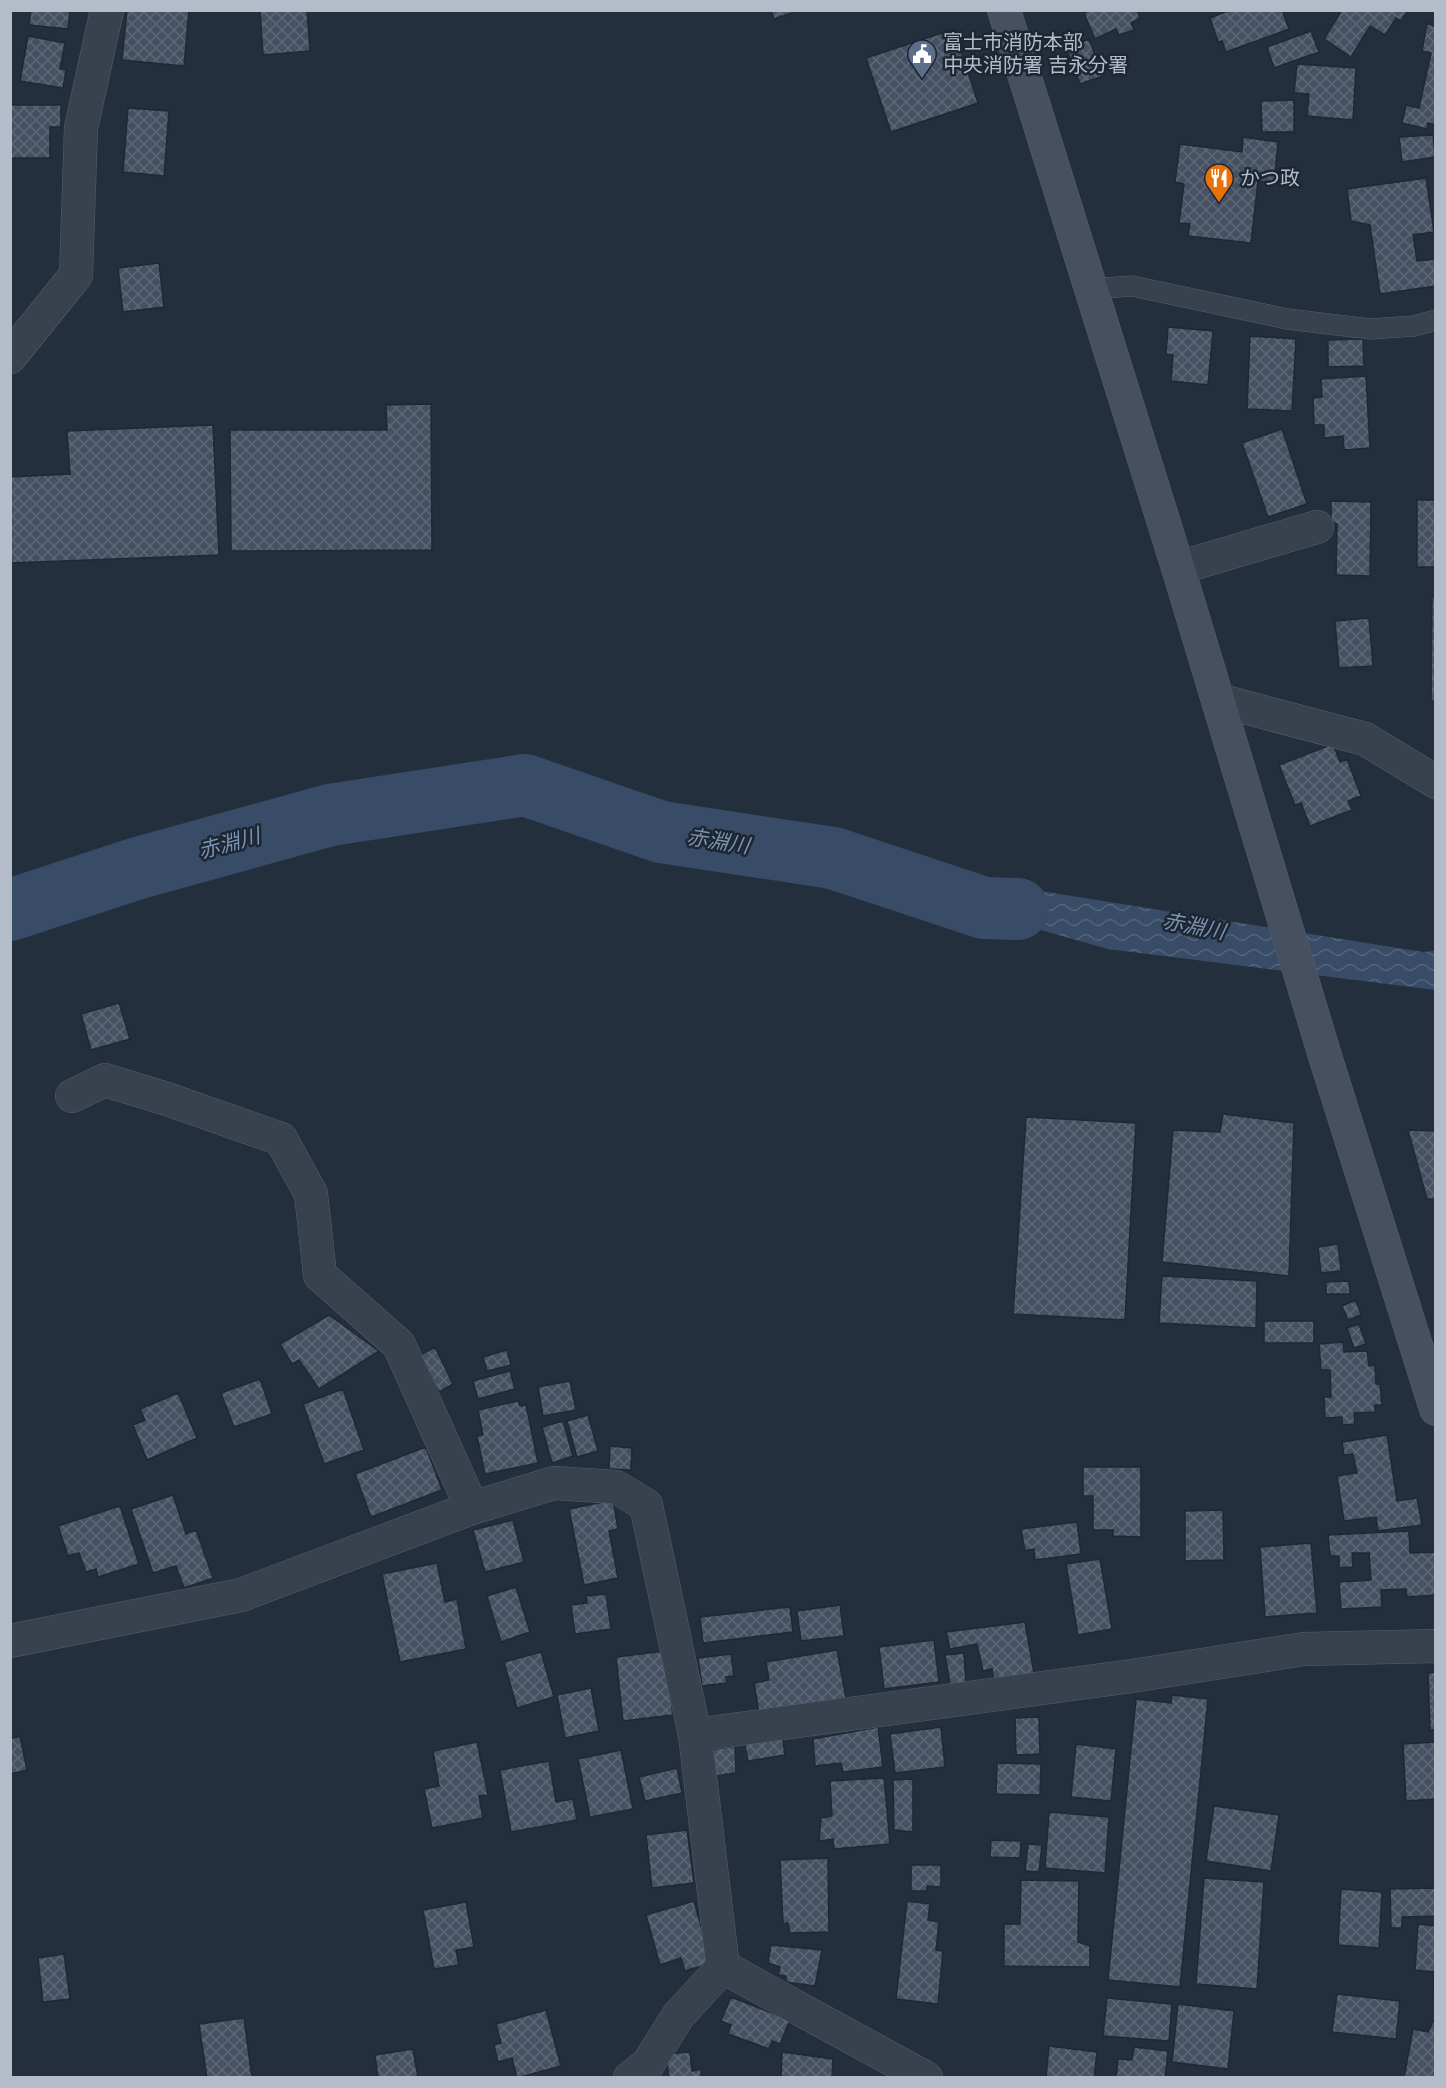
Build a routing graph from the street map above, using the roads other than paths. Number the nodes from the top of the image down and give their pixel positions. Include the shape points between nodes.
1 (107, 10) edge
2 (1004, 10) edge
3 (1089, 290) junction
4 (1436, 320) edge
5 (10, 357) edge
6 (1317, 527) dead end
7 (1178, 568) junction
8 (1218, 700) junction
9 (1436, 782) edge
10 (72, 1096) dead end
11 (1436, 1410) edge
12 (472, 1508) junction
13 (10, 1641) edge
14 (1436, 1646) edge
15 (695, 1735) junction
16 (723, 1967) junction
17 (643, 2073) edge
18 (926, 2078) edge

1 - 5 street via 81,128 76,275
2 - 3 street
3 - 4 lane via 1132,286 1287,319 1371,329 1414,327
3 - 7 street
6 - 7 street
7 - 8 street
8 - 9 street via 1365,739
8 - 11 street
10 - 12 street via 105,1080 280,1139 311,1194 320,1275 399,1345
12 - 13 street via 241,1595
12 - 15 street via 554,1484 616,1487 646,1505
14 - 15 street via 1305,1649
15 - 16 street
16 - 17 street via 678,2016
16 - 18 street

